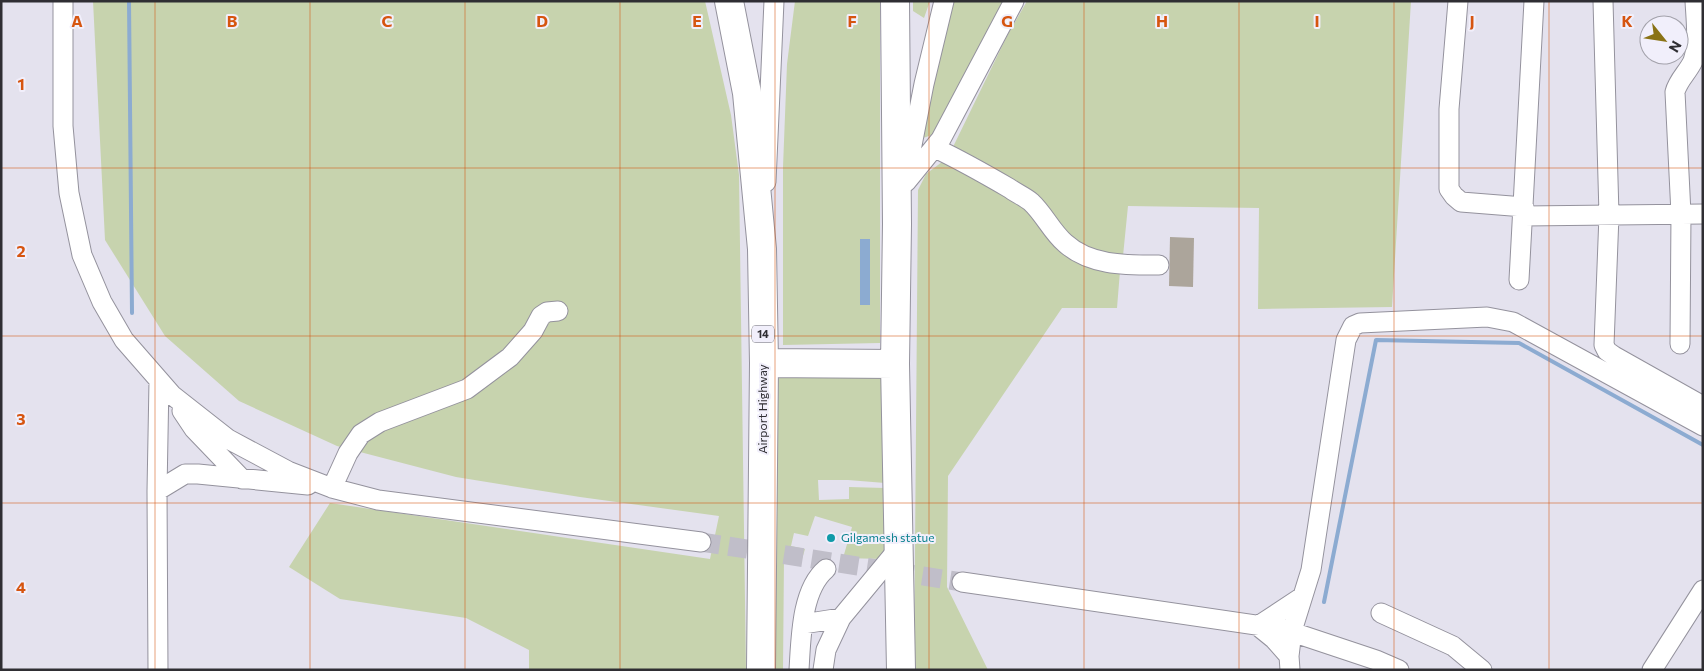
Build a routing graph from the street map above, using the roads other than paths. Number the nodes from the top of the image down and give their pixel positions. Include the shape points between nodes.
1 (63, 1) edge
2 (729, 1) edge
3 (774, 1) edge
4 (895, 1) edge
5 (944, 1) edge
6 (1014, 1) edge
7 (1458, 1) edge
8 (1534, 1) edge
9 (1604, 1) edge
10 (1695, 1) edge
11 (936, 148) junction
12 (905, 183) junction
13 (1524, 212) junction
14 (1681, 214) junction
15 (1703, 214) edge
16 (1609, 215) junction
17 (897, 224) junction
18 (762, 249) junction
19 (1159, 265) dead end
20 (1519, 280) dead end
21 (558, 311) dead end
22 (1680, 344) dead end
23 (764, 363) junction
24 (895, 364) junction
25 (159, 380) junction
26 (172, 395) junction
27 (1703, 406) edge
28 (1703, 426) edge
29 (242, 479) junction
30 (332, 488) junction
31 (157, 491) junction
32 (701, 542) tunnel mouth
33 (899, 548) junction
34 (826, 569) dead end
35 (962, 582) tunnel mouth
36 (1703, 590) edge
37 (1302, 597) junction
38 (1381, 613) dead end
39 (841, 618) junction
40 (803, 624) junction
41 (1258, 626) junction
42 (1292, 631) junction
43 (1289, 663) edge
44 (158, 670) edge
45 (761, 670) edge
46 (798, 670) edge
47 (824, 670) edge
48 (901, 670) edge
49 (1399, 670) edge
50 (1482, 670) edge
51 (1652, 670) edge

1 - 25 street via 63,126 69,193 82,255 102,302 124,340
2 - 18 highway, Airport Highway / 14 via 746,93
3 - 18 street
4 - 17 highway
5 - 12 street
6 - 11 street
7 - 13 street via 1449,109 1449,189 1461,202
8 - 13 street
9 - 16 street
10 - 14 street via 1696,50 1675,92
11 - 12 street
11 - 19 street via 1030,201 1064,243 1081,254 1123,265
12 - 17 street
13 - 16 street
13 - 20 street
14 - 15 street
14 - 16 street
14 - 22 street
16 - 27 street via 1604,345 1614,356
17 - 24 highway
18 - 23 highway, Airport Highway / 14
21 - 30 street via 541,316 533,331 510,357 467,389 380,422 362,434 348,453
23 - 24 highway
23 - 45 highway, Airport Highway / 14
24 - 33 highway
25 - 26 street
25 - 31 street
26 - 29 street via 194,429
26 - 30 street via 210,426 252,453
28 - 37 street via 1513,322 1487,317 1360,323 1354,326 1346,340 1311,570
29 - 30 street
29 - 31 street via 185,474
30 - 32 street via 378,500
31 - 44 street
33 - 39 street
33 - 48 highway
34 - 40 street via 813,584
35 - 41 street
36 - 51 street
37 - 41 street
37 - 42 street
38 - 50 street via 1453,646
39 - 40 street
39 - 47 street via 826,650
40 - 46 street
41 - 42 street
41 - 43 street via 1274,639
42 - 43 street
42 - 49 street

